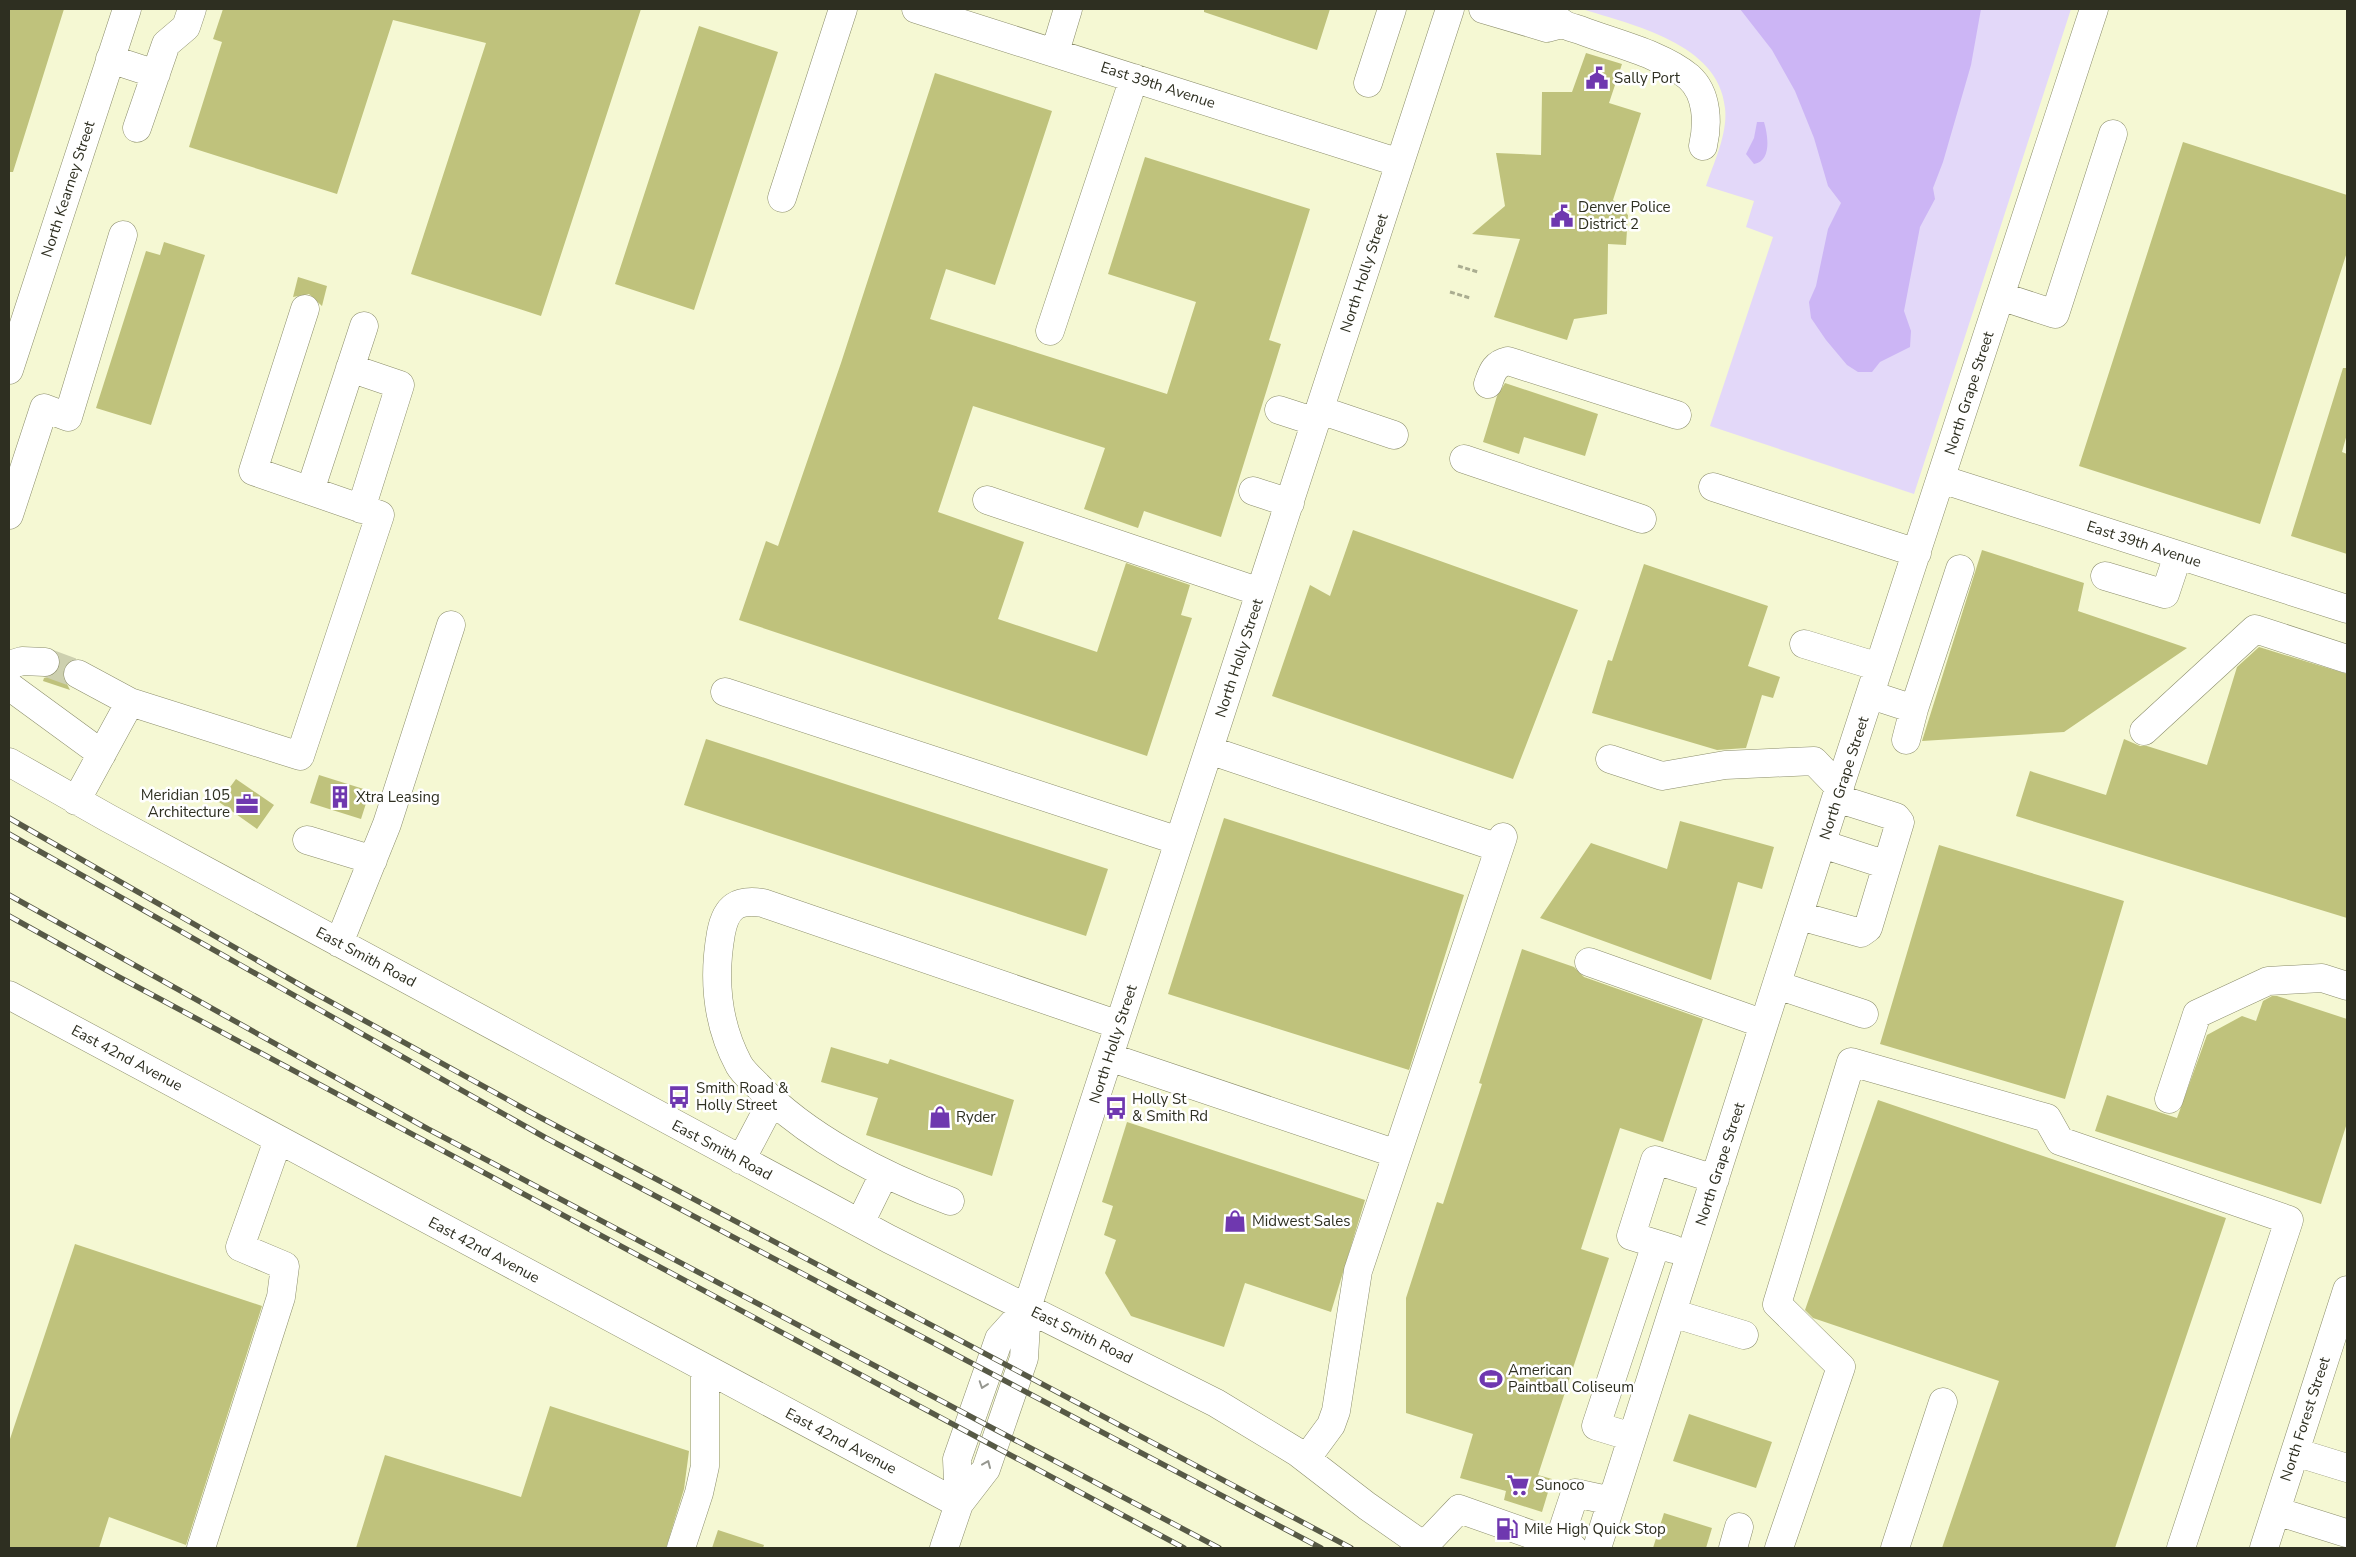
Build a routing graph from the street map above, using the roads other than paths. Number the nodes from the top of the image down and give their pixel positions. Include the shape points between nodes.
1 (127, 9) edge
2 (192, 9) edge
3 (843, 9) edge
4 (1068, 9) edge
5 (1392, 9) edge
6 (1450, 9) edge
7 (1483, 9) edge
8 (1540, 9) edge
9 (2094, 9) edge
10 (925, 10) edge
11 (1562, 24) junction
12 (1055, 52) junction
13 (110, 59) junction
14 (156, 74) junction
15 (1134, 78) junction
16 (1368, 82) dead end
17 (137, 128) dead end
18 (2113, 134) dead end
19 (1703, 146) dead end
20 (1400, 163) junction
21 (782, 198) dead end
22 (123, 235) dead end
23 (2000, 296) junction
24 (305, 309) dead end
25 (364, 326) dead end
26 (1050, 331) dead end
27 (14, 332) edge
28 (350, 368) junction
29 (9, 370) edge
30 (1488, 384) dead end
31 (1279, 410) dead end
32 (1677, 415) dead end
33 (1318, 416) junction
34 (1394, 435) dead end
35 (1464, 459) dead end
36 (1941, 478) junction
37 (1713, 487) dead end
38 (310, 491) junction
39 (1253, 491) dead end
40 (987, 500) dead end
41 (1290, 502) junction
42 (361, 509) junction
43 (9, 515) edge
44 (1642, 518) dead end
45 (1917, 553) junction
46 (2178, 555) junction
47 (1960, 569) dead end
48 (2105, 576) dead end
49 (1260, 592) junction
50 (2347, 609) edge
51 (451, 626) dead end
52 (1804, 644) dead end
53 (2347, 659) edge
54 (45, 662) tunnel mouth
55 (9, 665) edge
56 (1879, 667) junction
57 (78, 674) tunnel mouth
58 (9, 686) edge
59 (725, 692) dead end
60 (1871, 695) junction
61 (130, 702) junction
62 (1914, 709) junction
63 (2144, 731) dead end
64 (1906, 740) dead end
65 (1209, 750) junction
66 (102, 754) junction
67 (1610, 759) dead end
68 (9, 762) edge
69 (1838, 793) junction
70 (76, 801) junction
71 (307, 840) dead end
72 (1179, 841) junction
73 (1822, 844) junction
74 (373, 860) junction
75 (1887, 865) junction
76 (1807, 918) dead end
77 (339, 943) junction
78 (1588, 962) dead end
79 (1777, 985) junction
80 (2347, 986) edge
81 (9, 995) edge
82 (1864, 1014) dead end
83 (1764, 1024) junction
84 (1119, 1025) junction
85 (1109, 1057) junction
86 (2168, 1099) dead end
87 (772, 1101) junction
88 (278, 1140) junction
89 (1397, 1154) junction
90 (741, 1160) junction
91 (884, 1174) junction
92 (1715, 1179) junction
93 (950, 1202) dead end
94 (860, 1223) junction
95 (1656, 1244) junction
96 (1691, 1255) junction
97 (1646, 1275) junction
98 (1681, 1286) junction
99 (2345, 1304) edge
100 (1027, 1308) junction
101 (1668, 1325) junction
102 (1629, 1326) junction
103 (1744, 1335) dead end
104 (705, 1368) junction
105 (1615, 1369) junction
106 (1651, 1380) junction
107 (1943, 1402) dead end
108 (1632, 1437) junction
109 (2295, 1452) junction
110 (1306, 1459) junction
111 (2347, 1468) edge
112 (1612, 1501) junction
113 (959, 1504) junction
114 (2276, 1511) junction
115 (2345, 1537) edge
116 (1565, 1546) edge
117 (1426, 1547) edge
118 (201, 1548) edge
119 (681, 1548) edge
120 (944, 1548) edge
121 (1597, 1548) edge
122 (1779, 1548) edge
123 (1895, 1548) edge
124 (2181, 1548) edge
125 (2264, 1548) edge

1 - 13 street, North Kearney Street
2 - 14 street via 186,27 166,44
3 - 21 street
4 - 12 street
5 - 16 street
6 - 20 street, North Holly Street
7 - 11 street via 1547,28
8 - 11 street via 1550,12
9 - 23 street, North Grape Street
10 - 12 street, East 39th Avenue
11 - 19 street via 1653,57 1690,78 1705,108 1707,128
12 - 15 street, East 39th Avenue
13 - 14 street
13 - 27 street, North Kearney Street
14 - 17 street
15 - 20 street, East 39th Avenue
15 - 26 street
18 - 23 street via 2055,314
20 - 33 street, North Holly Street
22 - 43 street via 68,417 44,408
23 - 36 street, North Grape Street
24 - 38 street via 253,470
25 - 28 street
27 - 29 street, North Kearney Street
28 - 38 street
28 - 42 street via 400,385
30 - 32 street via 1495,367 1508,361
31 - 33 street
33 - 34 street
33 - 41 street, North Holly Street
35 - 44 street
36 - 45 street, North Grape Street
36 - 46 street, East 39th Avenue
37 - 45 street
38 - 42 street
39 - 41 street
40 - 49 street
41 - 49 street, North Holly Street
42 - 61 street via 380,515 300,756
45 - 56 street, North Grape Street
46 - 48 street via 2165,594
46 - 50 street, East 39th Avenue
47 - 62 street
49 - 65 street, North Holly Street
51 - 74 street
52 - 56 street
53 - 63 street via 2255,629
54 - 55 street via 22,661
56 - 60 street, North Grape Street
57 - 61 street
58 - 66 street
59 - 72 street
60 - 62 street
60 - 69 street, North Grape Street
61 - 66 street
62 - 64 street
65 - 72 street, North Holly Street
65 - 89 street via 1501,842
66 - 70 street
67 - 69 street via 1662,776 1725,765 1814,761
68 - 70 street, East Smith Road
69 - 73 street, North Grape Street
69 - 75 street via 1896,817 1900,822
70 - 77 street, East Smith Road
71 - 74 street
72 - 84 street, North Holly Street
73 - 75 street
73 - 79 street, North Grape Street
74 - 77 street
75 - 76 street via 1868,928 1861,933
77 - 90 street, East Smith Road
78 - 83 street
79 - 82 street
79 - 83 street, North Grape Street
80 - 86 street via 2322,978 2268,981 2197,1014
81 - 88 street, East 42nd Avenue
83 - 92 street, North Grape Street
84 - 85 street, North Holly Street
84 - 87 street via 763,903 740,903 731,908 722,926 718,952 719,1012 740,1066
85 - 89 street
85 - 100 street, North Holly Street
87 - 90 street
87 - 91 street
88 - 104 street, East 42nd Avenue
88 - 118 street via 240,1247 285,1266 281,1297
89 - 110 street via 1358,1271 1336,1411 1331,1425
90 - 94 street, East Smith Road
91 - 93 street
91 - 94 street
92 - 95 street via 1655,1160 1631,1236
92 - 96 street, North Grape Street
94 - 100 street, East Smith Road
95 - 96 street
95 - 97 street
96 - 98 street, North Grape Street
97 - 98 street
97 - 102 street
98 - 101 street, North Grape Street
99 - 109 street, North Forest Street
100 - 110 street, East Smith Road via 1207,1398
100 - 113 street, North Holly Street via 1024,1358 986,1469
101 - 102 street
101 - 103 street
101 - 106 street, North Grape Street
102 - 105 street
104 - 113 street, East 42nd Avenue
104 - 119 street via 705,1466
105 - 106 street
105 - 108 street via 1596,1426
106 - 108 street, North Grape Street
107 - 123 street
108 - 112 street, North Grape Street
109 - 111 street
109 - 114 street, North Forest Street
110 - 117 street, East Smith Road
112 - 116 street via 1575,1493
112 - 121 street, North Grape Street
113 - 120 street, North Holly Street
114 - 115 street
114 - 125 street, North Forest Street
116 - 117 street via 1458,1509
122 - 124 street via 1841,1367 1777,1304 1851,1062 2047,1118 2060,1141 2289,1220

